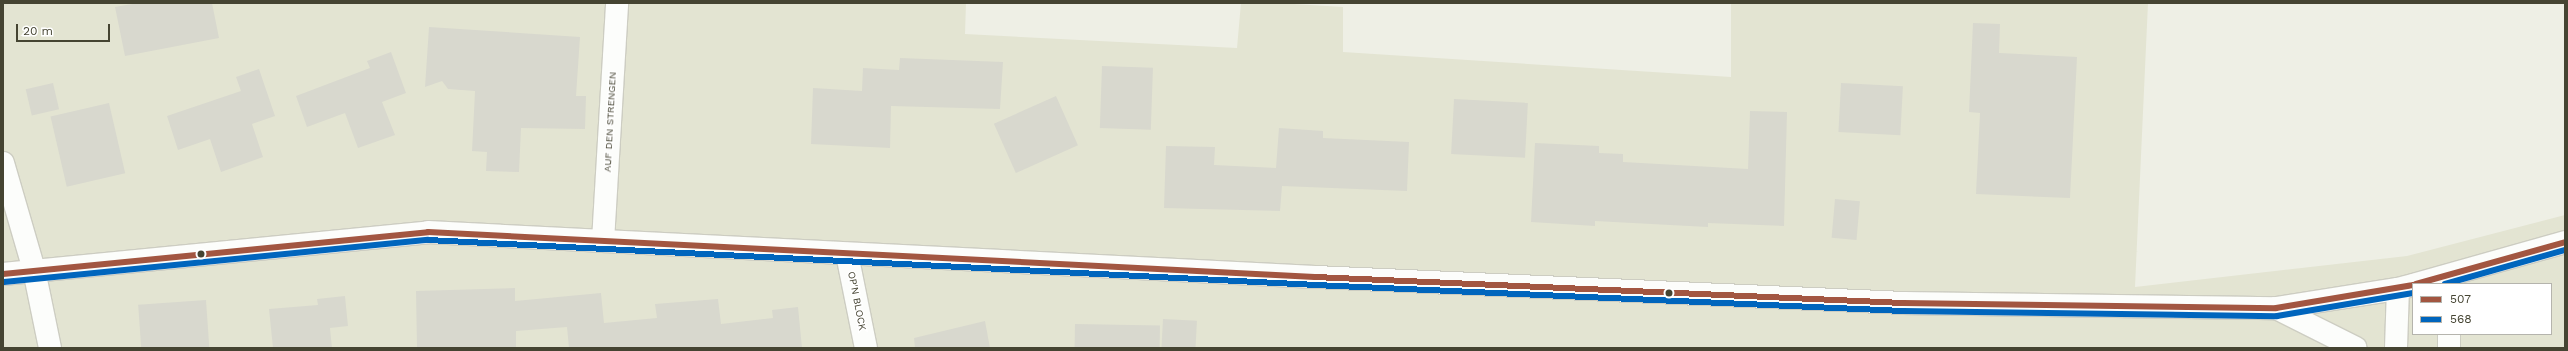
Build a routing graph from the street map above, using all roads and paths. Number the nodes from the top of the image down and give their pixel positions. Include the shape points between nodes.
1 (617, 3) edge
2 (3, 163) edge
3 (604, 241) junction
4 (2565, 242) edge
5 (847, 254) junction
6 (34, 270) junction
7 (3, 274) edge
8 (2442, 280) edge
9 (2426, 283) edge
10 (2409, 286) edge
11 (2276, 308) junction
12 (2449, 335) edge
13 (50, 348) edge
14 (866, 348) edge
15 (2356, 348) edge
16 (2396, 348) edge
17 (2449, 348) edge

1 - 3 street, AUF DEN STRENGEN
2 - 6 street
3 - 5 street
3 - 6 street via 428,232
4 - 8 street
5 - 11 street via 1903,303
5 - 14 street, OP'N BLOCK
6 - 7 street
6 - 13 street
8 - 9 street
10 - 11 street
10 - 16 street
11 - 15 street
12 - 17 street

